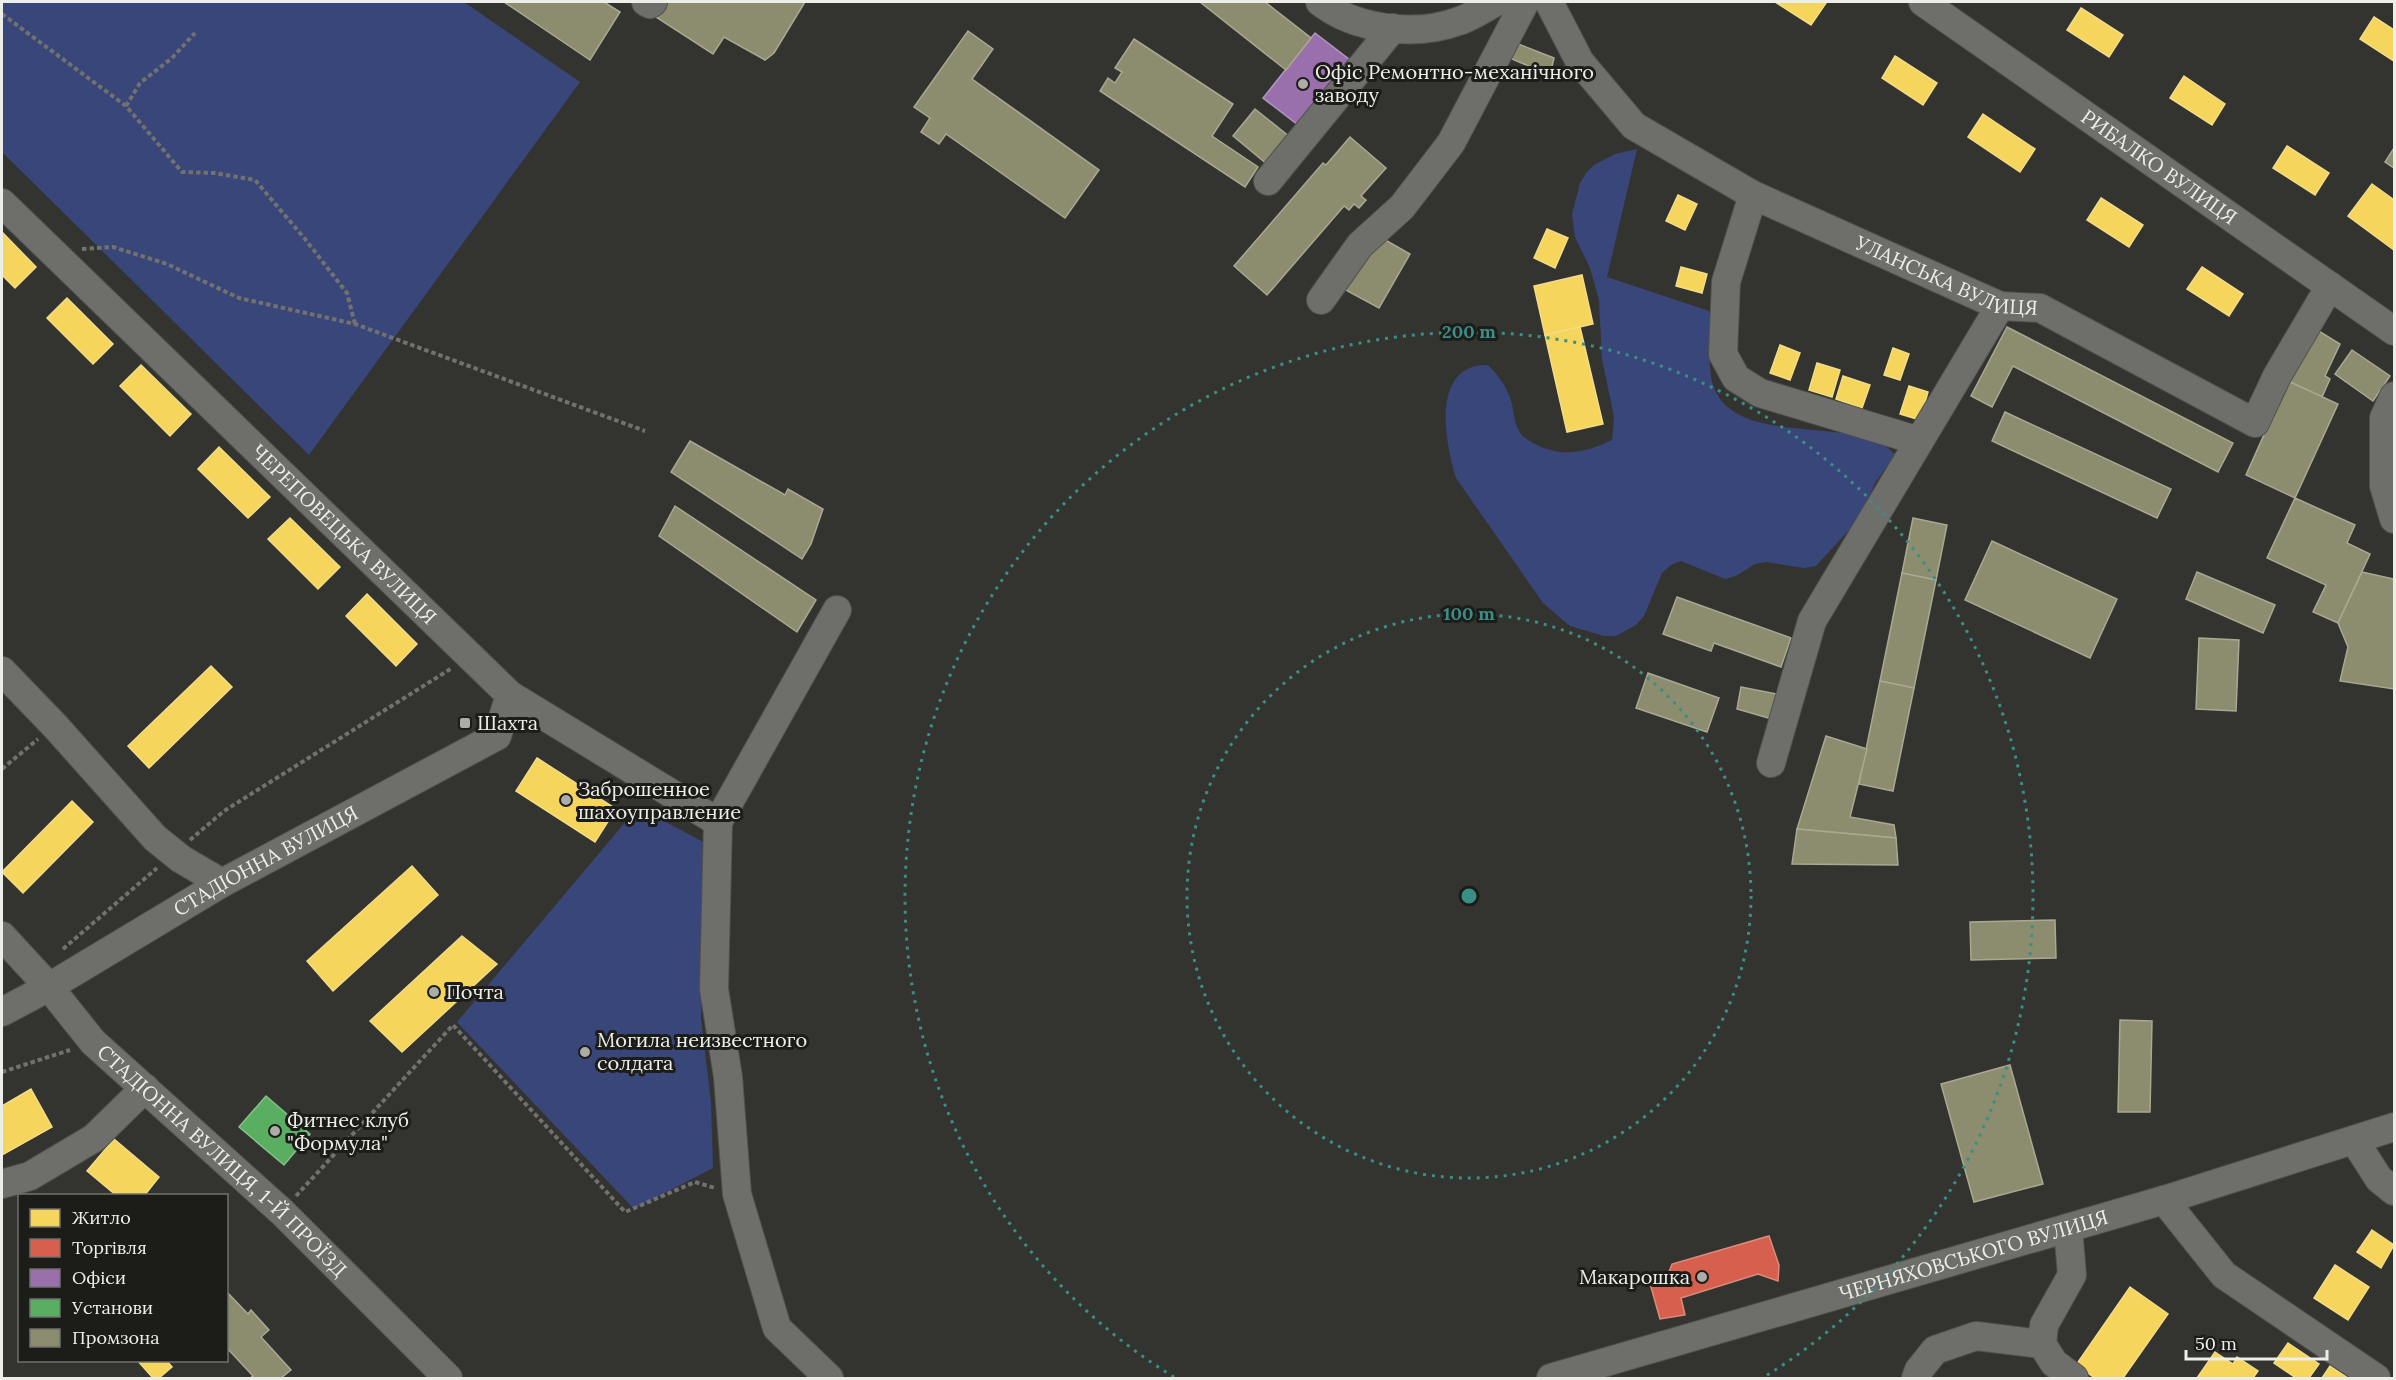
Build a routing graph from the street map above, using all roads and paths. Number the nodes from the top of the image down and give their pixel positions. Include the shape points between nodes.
1 (646, 2) edge
2 (654, 2) edge
3 (1320, 2) edge
4 (1496, 2) edge
5 (1525, 2) edge
6 (1549, 2) edge
7 (1923, 2) edge
8 (2, 15) edge
9 (1393, 28) junction
10 (195, 33) dead end
11 (126, 106) junction
12 (1268, 182) dead end
13 (1753, 195) junction
14 (2, 203) edge
15 (51, 251) junction
16 (2330, 286) junction
17 (1321, 300) dead end
18 (2000, 306) junction
19 (355, 324) junction
20 (2394, 331) edge
21 (2394, 396) edge
22 (645, 431) dead end
23 (1920, 441) junction
24 (2394, 519) edge
25 (837, 610) dead end
26 (471, 657) junction
27 (2, 671) edge
28 (510, 695) junction
29 (56, 727) junction
30 (1771, 763) dead end
31 (2, 770) edge
32 (718, 822) junction
33 (188, 842) dead end
34 (162, 864) dead end
35 (222, 883) junction
36 (2, 936) edge
37 (27, 964) junction
38 (49, 987) junction
39 (2, 1012) edge
40 (93, 1042) junction
41 (2, 1072) edge
42 (144, 1088) junction
43 (2394, 1127) edge
44 (2354, 1140) junction
45 (2, 1184) edge
46 (2394, 1191) edge
47 (737, 1194) junction
48 (2164, 1200) junction
49 (282, 1212) junction
50 (2068, 1228) junction
51 (2042, 1344) junction
52 (1609, 1370) edge
53 (448, 1378) edge
54 (829, 1378) edge
55 (1551, 1378) edge
56 (1916, 1378) edge
57 (2074, 1378) edge
58 (2376, 1378) edge

1 - 2 street
3 - 9 street via 1359,22
4 - 9 street via 1459,21 1425,29
5 - 17 street via 1451,143 1402,207 1360,245
6 - 13 street, УЛАНСЬКА ВУЛИЦЯ via 1580,62 1634,126
7 - 16 street, РИБАЛКО ВУЛИЦЯ
8 - 11 path
9 - 12 street
10 - 11 path via 172,58 140,83
11 - 19 path via 182,172 255,180 347,293
13 - 18 street, УЛАНСЬКА ВУЛИЦЯ
13 - 23 street via 1726,282 1723,354 1736,378 1760,393
14 - 15 street, ЧЕРЕПОВЕЦЬКА ВУЛИЦЯ
15 - 19 path via 113,247 167,264 239,298
15 - 26 street, ЧЕРЕПОВЕЦЬКА ВУЛИЦЯ
16 - 18 street, УЛАНСЬКА ВУЛИЦЯ via 2277,376 2255,423 2040,308
16 - 20 street, РИБАЛКО ВУЛИЦЯ
18 - 23 street
19 - 22 path
21 - 24 street via 2384,418 2384,486
23 - 30 street via 1812,621
25 - 32 street
26 - 28 street, ЧЕРЕПОВЕЦЬКА ВУЛИЦЯ
26 - 33 path via 224,811
27 - 29 street
28 - 32 street, ЧЕРЕПОВЕЦЬКА ВУЛИЦЯ
28 - 35 street, СТАДІОННА ВУЛИЦЯ via 497,736
29 - 31 path
29 - 35 street via 155,838
32 - 47 street via 714,989 728,1077
34 - 37 path via 46,964
35 - 38 street, СТАДІОННА ВУЛИЦЯ
36 - 37 street, СТАДІОННА ВУЛИЦЯ, 1-Й ПРОЇЗД
37 - 38 street, СТАДІОННА ВУЛИЦЯ, 1-Й ПРОЇЗД
38 - 39 street, СТАДІОННА ВУЛИЦЯ
38 - 40 street, СТАДІОННА ВУЛИЦЯ, 1-Й ПРОЇЗД
40 - 41 path
40 - 42 street, СТАДІОННА ВУЛИЦЯ, 1-Й ПРОЇЗД
42 - 45 street via 94,1138 30,1176
42 - 49 street, СТАДІОННА ВУЛИЦЯ, 1-Й ПРОЇЗД
43 - 44 street, ЧЕРНЯХОВСЬКОГО ВУЛИЦЯ
44 - 46 street via 2379,1179
44 - 48 street, ЧЕРНЯХОВСЬКОГО ВУЛИЦЯ
47 - 49 path via 695,1182 625,1212 453,1025
47 - 54 street via 777,1328
48 - 50 street, ЧЕРНЯХОВСЬКОГО ВУЛИЦЯ
48 - 58 street via 2224,1275
49 - 53 street, СТАДІОННА ВУЛИЦЯ, 1-Й ПРОЇЗД
50 - 51 street via 2072,1275 2044,1325
50 - 52 street, ЧЕРНЯХОВСЬКОГО ВУЛИЦЯ
51 - 56 street via 1976,1336 1935,1350
51 - 57 street via 2054,1363
52 - 55 street, ЧЕРНЯХОВСЬКОГО ВУЛИЦЯ

